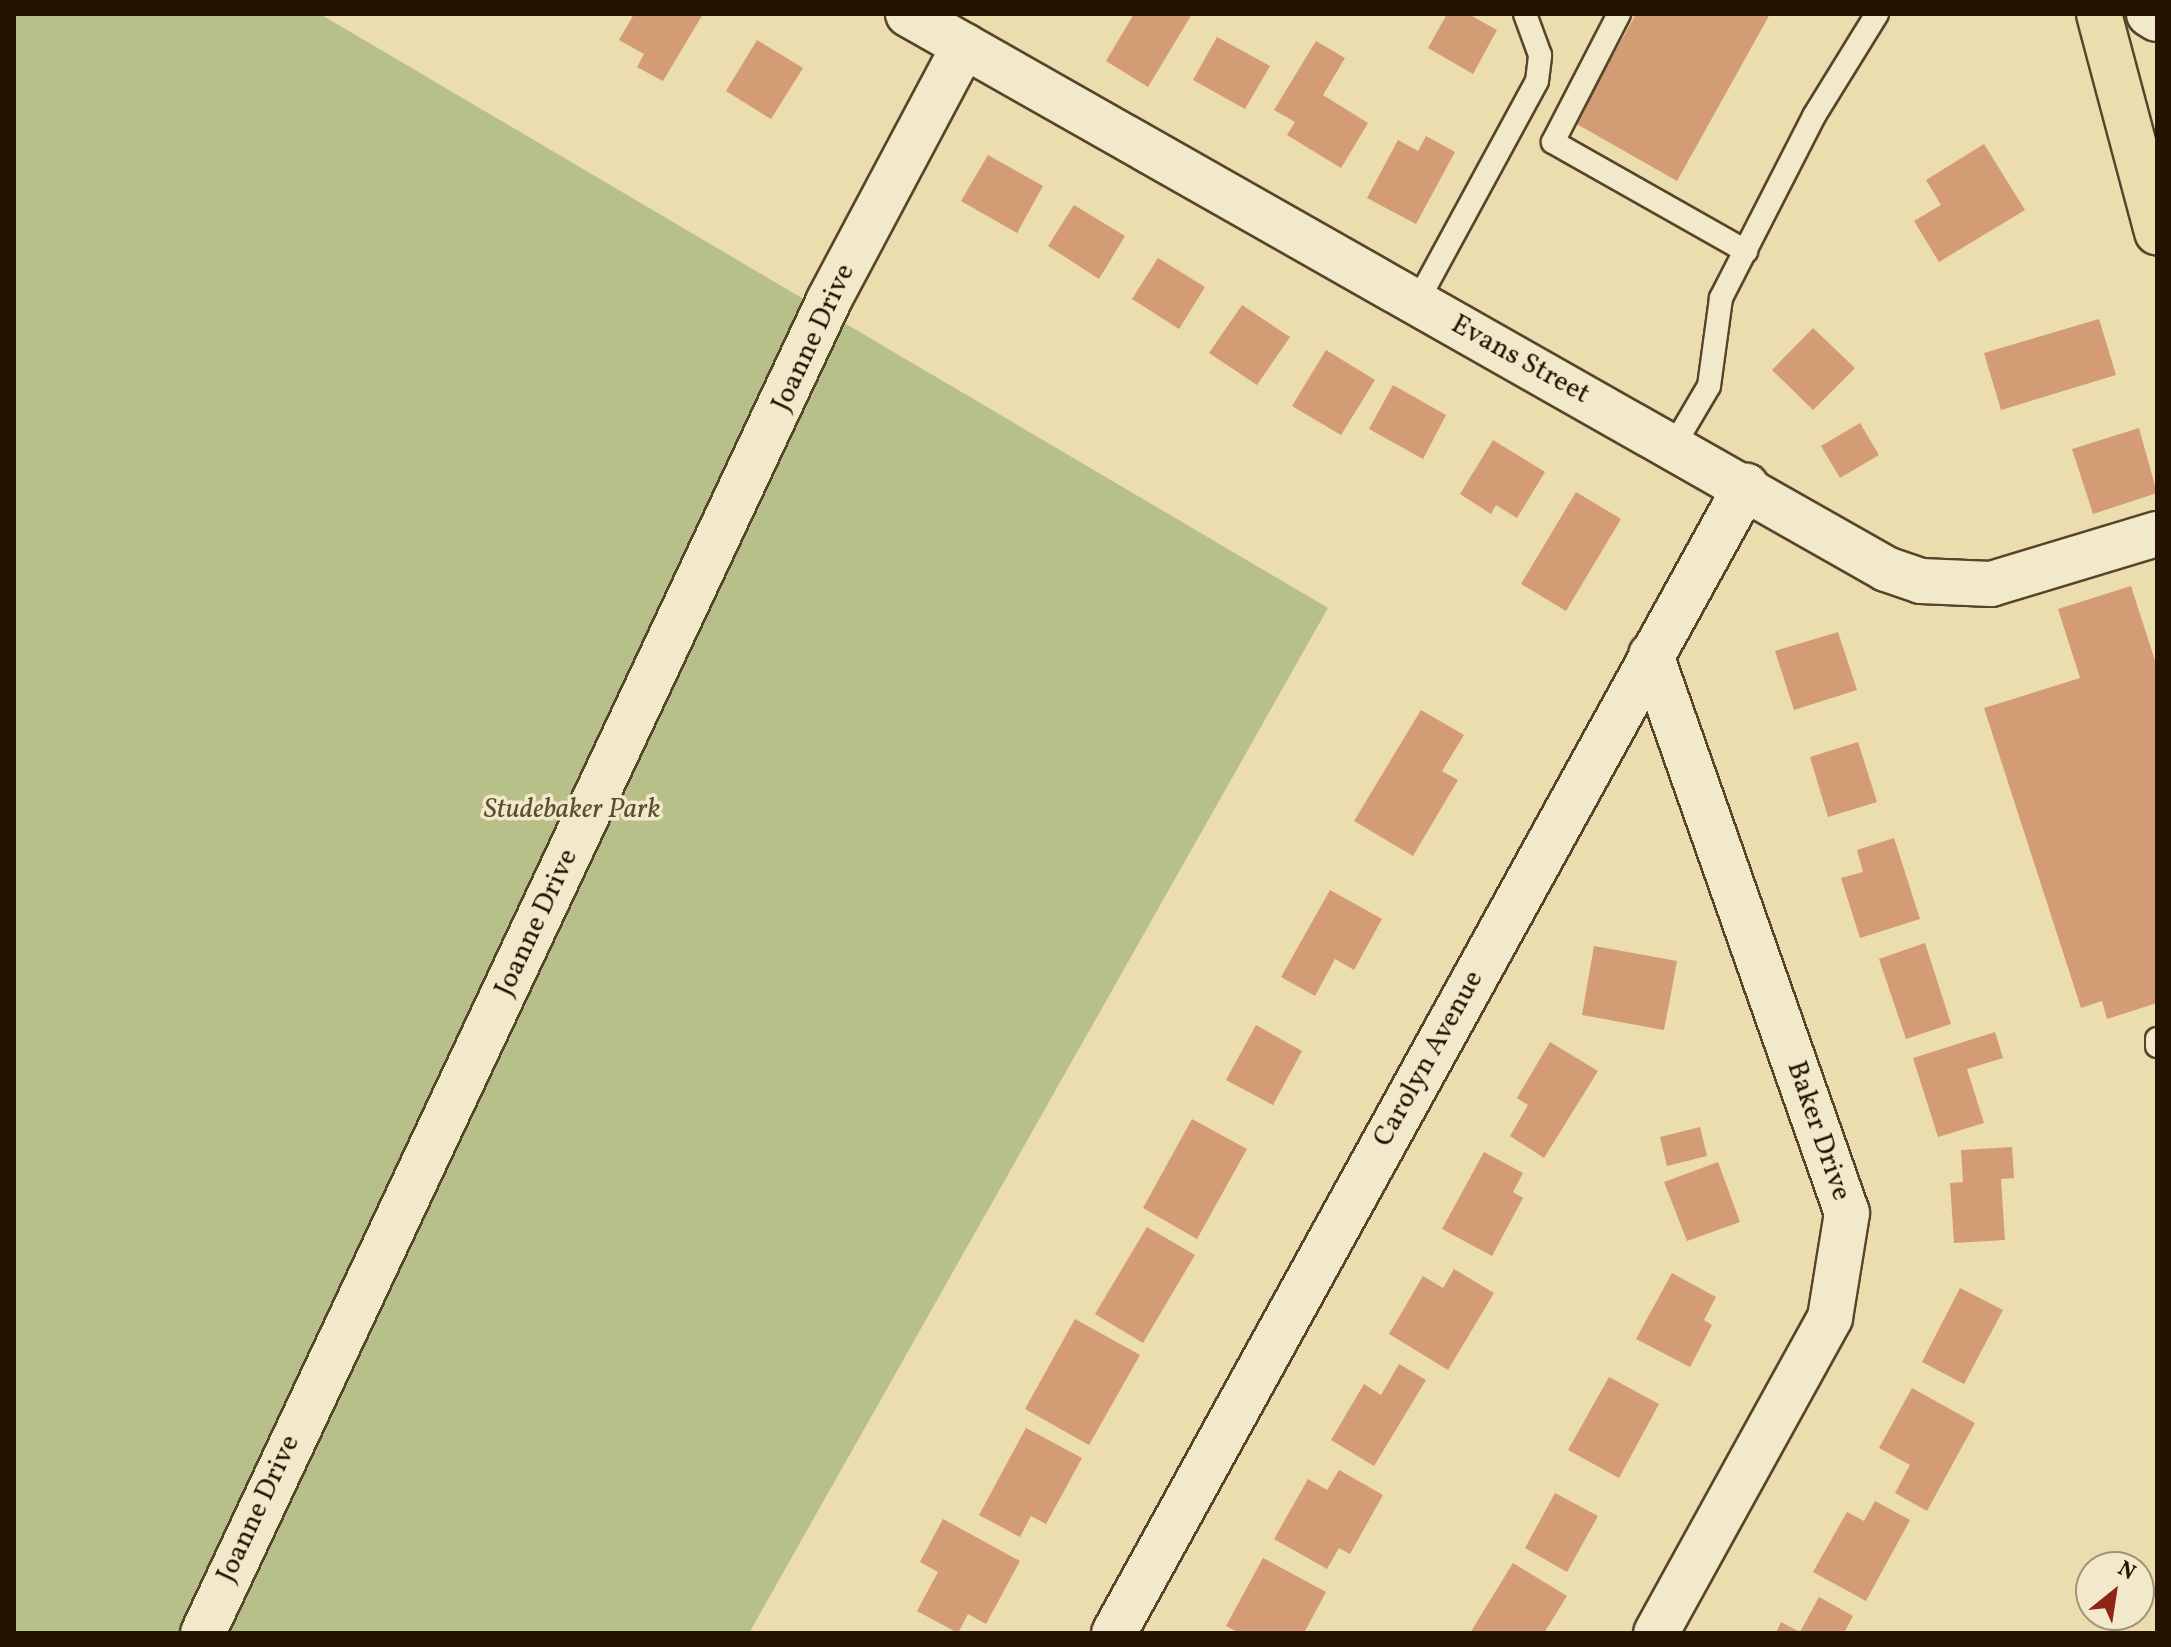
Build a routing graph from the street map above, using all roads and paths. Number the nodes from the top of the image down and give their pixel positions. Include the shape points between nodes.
1 (908, 14) edge
2 (1525, 14) edge
3 (1619, 14) edge
4 (1877, 14) edge
5 (2099, 14) edge
6 (2149, 14) edge
7 (2157, 19) edge
8 (964, 46) junction
9 (2157, 232) edge
10 (1746, 251) junction
11 (1417, 302) junction
12 (1673, 447) junction
13 (1746, 486) junction
14 (2157, 534) edge
15 (1651, 655) junction
16 (2157, 1039) edge
17 (2157, 1046) edge
18 (203, 1633) edge
19 (1114, 1633) edge
20 (1656, 1633) edge

1 - 8 street, Evans Street
2 - 11 lane via 1540,55 1537,81
3 - 10 lane via 1553,142
4 - 10 lane
5 - 9 main road
6 - 7 street
8 - 11 street, Evans Street
8 - 18 street, Joanne Drive via 829,300
10 - 12 lane via 1721,298 1709,386
11 - 12 street, Evans Street
12 - 13 street, Evans Street
13 - 14 street, Evans Street via 1886,569 1955,586 2024,579
13 - 15 street, Carolyn Avenue
15 - 19 street, Carolyn Avenue
15 - 20 street, Baker Drive via 1847,1213 1830,1318
16 - 17 lane

